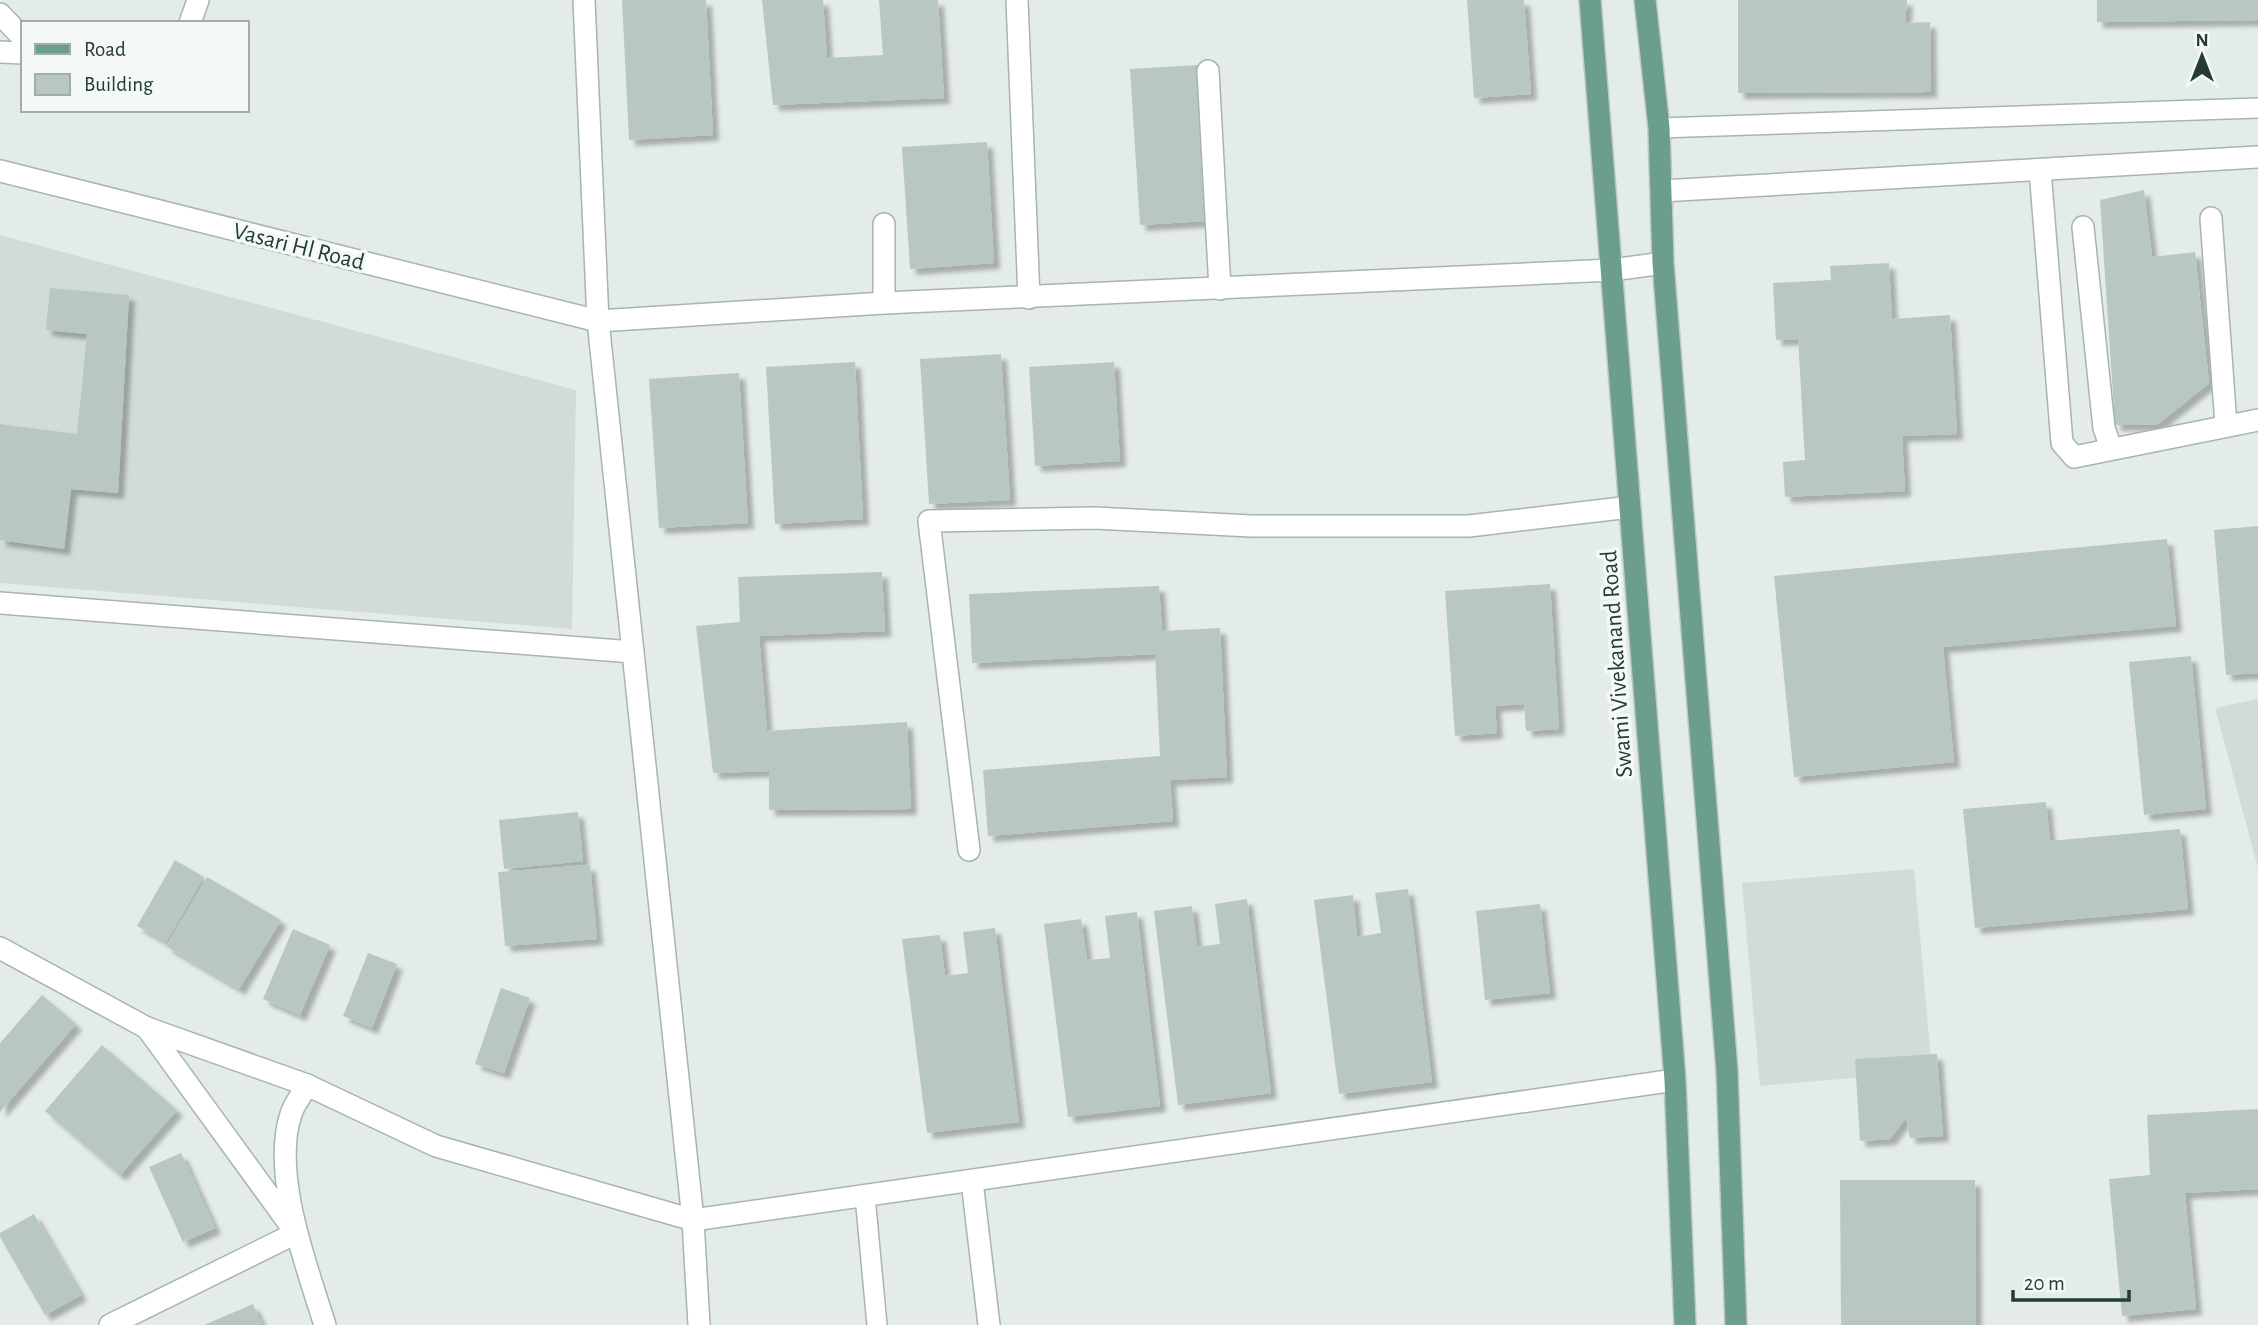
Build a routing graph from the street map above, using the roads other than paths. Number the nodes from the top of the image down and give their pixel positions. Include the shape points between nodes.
1 (198, 0) edge
2 (584, 0) edge
3 (1017, 0) edge
4 (1590, 0) edge
5 (1645, 0) edge
6 (0, 14) edge
7 (192, 21) edge
8 (21, 36) edge
9 (0, 52) edge
10 (21, 53) edge
11 (1208, 71) dead end
12 (2258, 108) edge
13 (1659, 128) junction
14 (2258, 157) edge
15 (2040, 170) junction
16 (0, 171) edge
17 (1661, 191) junction
18 (2211, 218) dead end
19 (884, 224) dead end
20 (2083, 227) dead end
21 (1663, 262) junction
22 (1612, 270) junction
23 (1220, 289) junction
24 (1029, 298) junction
25 (884, 303) junction
26 (598, 321) junction
27 (2258, 420) edge
28 (2226, 425) junction
29 (2111, 448) junction
30 (1630, 507) junction
31 (0, 603) edge
32 (633, 652) junction
33 (969, 849) dead end
34 (0, 948) edge
35 (147, 1028) junction
36 (1675, 1080) junction
37 (307, 1086) junction
38 (972, 1181) junction
39 (865, 1196) junction
40 (693, 1220) junction
41 (296, 1233) junction
42 (110, 1325) edge
43 (325, 1325) edge
44 (699, 1325) edge
45 (877, 1325) edge
46 (989, 1325) edge
47 (1685, 1325) edge
48 (1736, 1325) edge

1 - 7 street
2 - 26 street
3 - 24 street
4 - 22 main road, Swami Vivekanand Road
5 - 13 main road
6 - 8 street
9 - 10 street
11 - 23 street
12 - 13 lane
13 - 17 main road
14 - 15 street
15 - 17 street
15 - 29 street via 2062,443 2074,457
16 - 26 street, Vasari Hl Road
17 - 21 main road
18 - 28 street
19 - 25 street
20 - 29 street via 2104,428
21 - 22 street, Vasari Hl Road
21 - 48 main road via 1727,1071
22 - 23 street, Vasari Hl Road
22 - 30 main road, Swami Vivekanand Road
23 - 24 street, Vasari Hl Road
24 - 25 street, Vasari Hl Road
25 - 26 street, Vasari Hl Road
26 - 32 street
27 - 28 street
28 - 29 street
30 - 33 street via 1469,526 1251,526 1095,518 929,521
30 - 36 main road, Swami Vivekanand Road
31 - 32 street
32 - 40 street
34 - 35 street
35 - 37 street
35 - 41 street
36 - 38 street
36 - 47 main road, Swami Vivekanand Road
37 - 40 street via 436,1146
37 - 41 street via 291,1115 285,1166
38 - 39 street
38 - 46 street
39 - 40 street
39 - 45 lane
40 - 44 street
41 - 42 street
41 - 43 street

